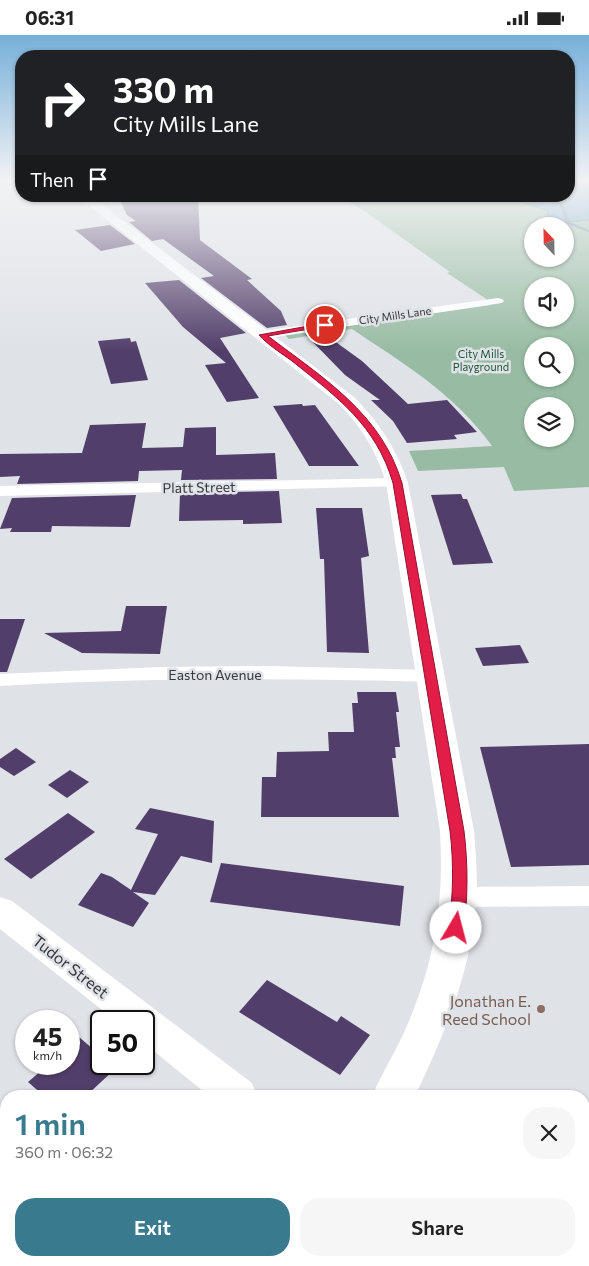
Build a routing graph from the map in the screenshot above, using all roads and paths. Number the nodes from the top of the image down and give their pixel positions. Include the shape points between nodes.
1 (135, 236) edge
2 (498, 301) dead end
3 (262, 335) junction
4 (397, 483) junction
5 (0, 491) edge
6 (430, 676) junction
7 (0, 680) edge
8 (589, 896) edge
9 (460, 897) junction
10 (0, 910) edge
11 (128, 1010) edge
12 (155, 1031) edge
13 (230, 1090) edge
14 (396, 1090) edge

1 - 3 main road
2 - 3 street, City Mills Lane
3 - 4 main road via 360,414 386,452
4 - 5 street, Platt Street
4 - 6 main road
6 - 7 street, Easton Avenue via 162,674
6 - 9 main road via 457,831
8 - 9 street
9 - 14 main road via 454,943 441,990
10 - 11 street, Tudor Street
12 - 13 street, Tudor Street

